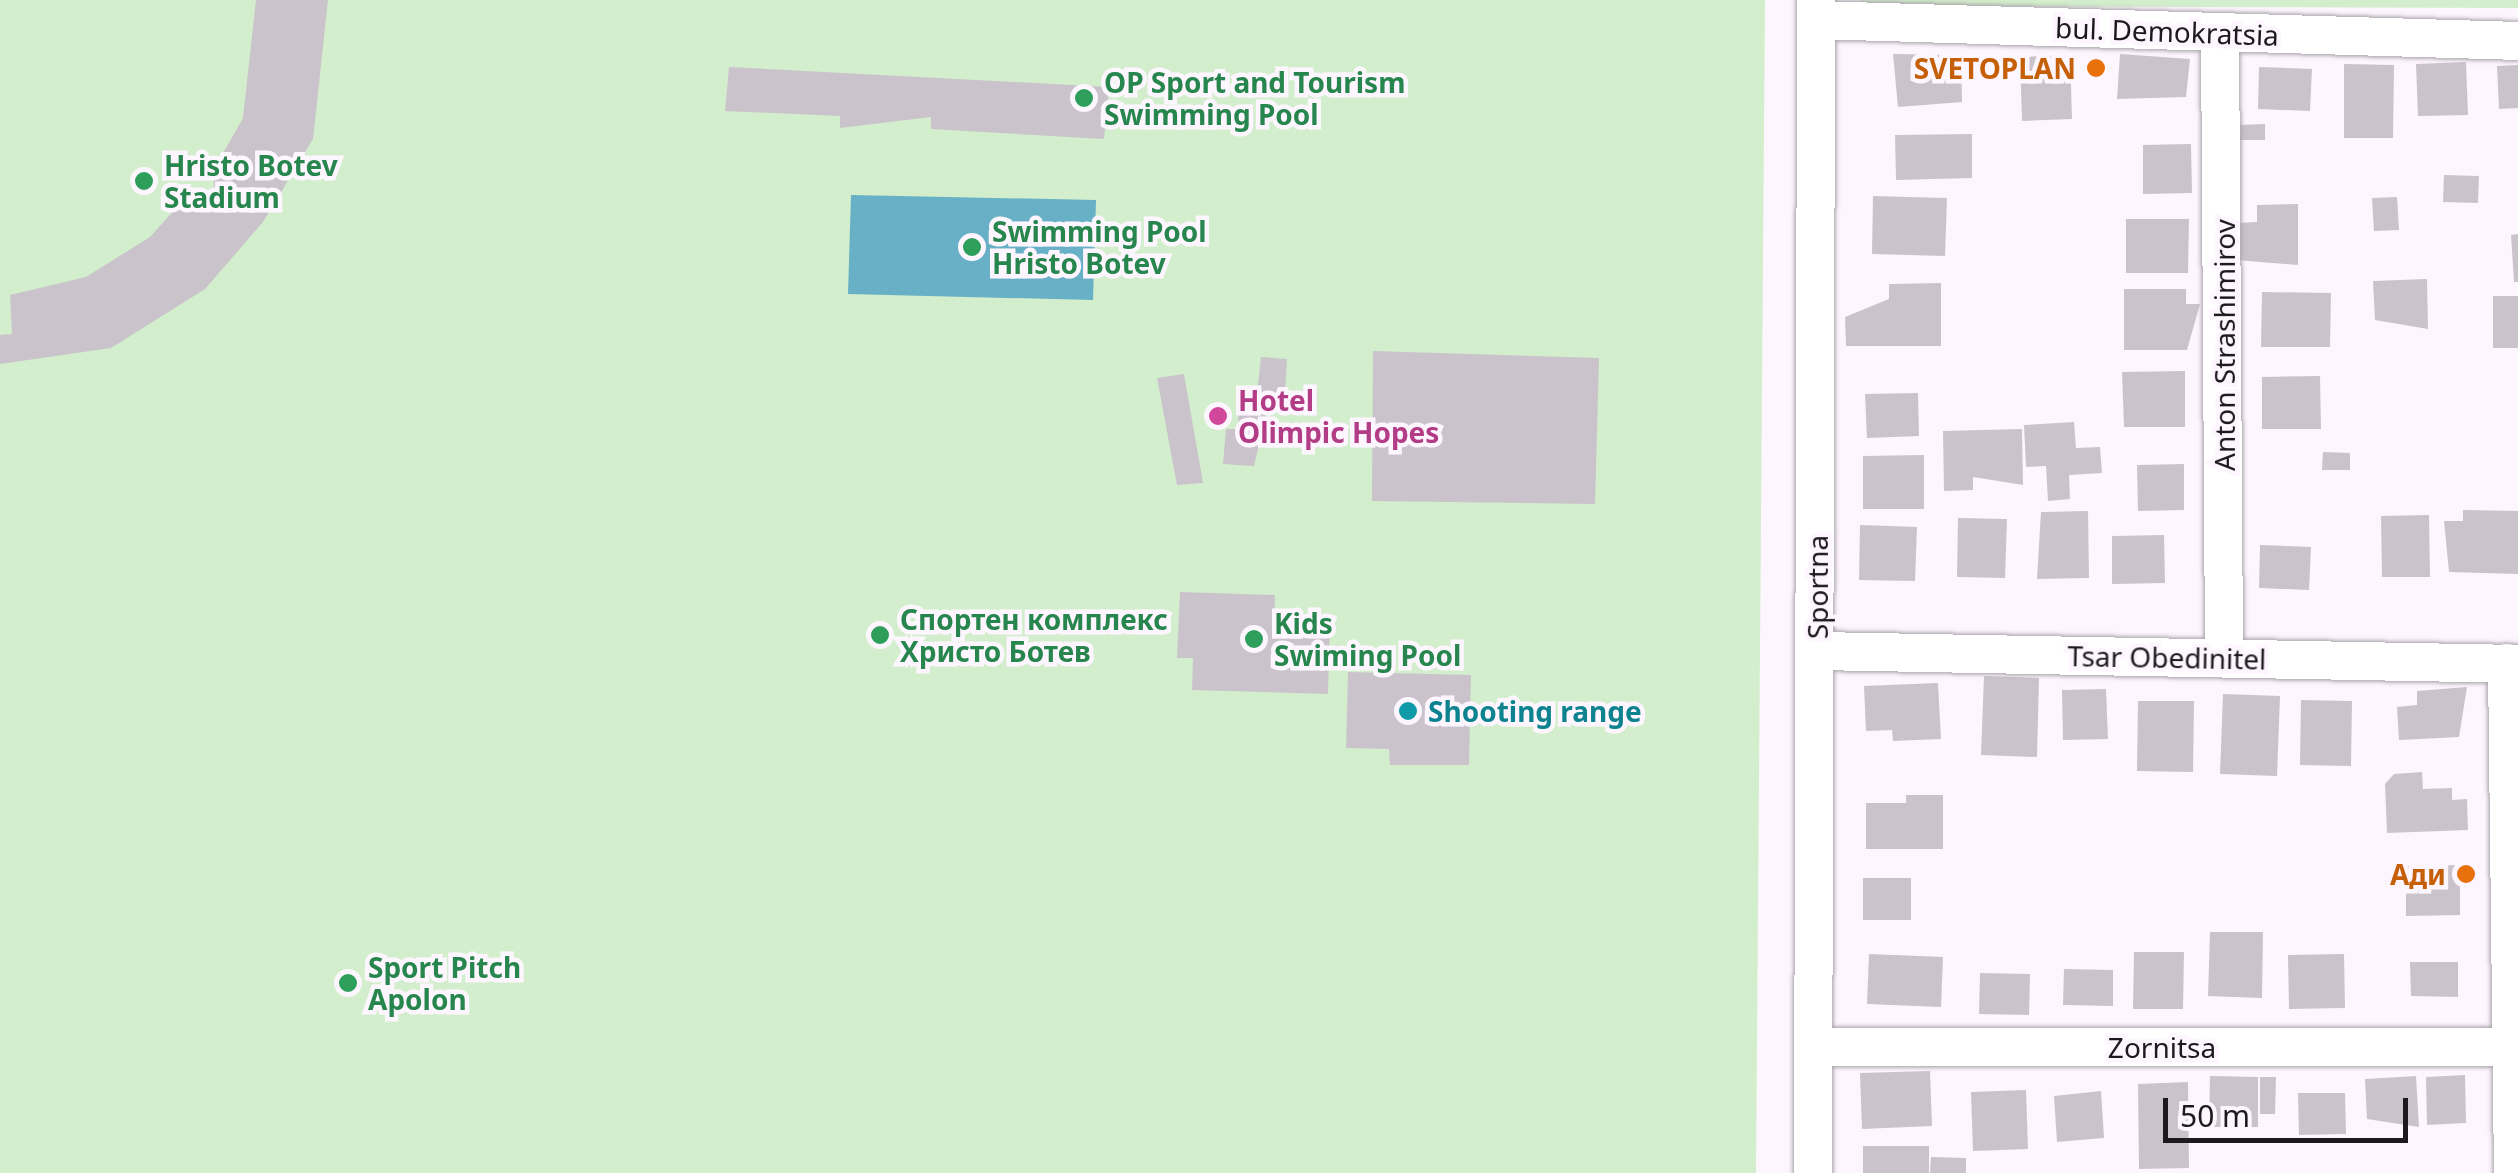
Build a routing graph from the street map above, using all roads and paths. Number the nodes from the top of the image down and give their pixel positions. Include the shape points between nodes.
1 (1816, 10) edge
2 (2220, 32) junction
3 (2518, 42) edge
4 (1817, 651) junction
5 (2224, 658) junction
6 (2513, 663) edge
7 (1814, 1047) junction
8 (2510, 1047) junction
9 (2515, 1122) edge
10 (1814, 1173) edge
11 (2513, 1173) edge

1 - 2 street, bul. Demokratsia
1 - 4 street, Sportna
2 - 3 street, bul. Demokratsia
2 - 5 street, Anton Strashimirov
4 - 5 street, Tsar Obedinitel
4 - 7 street, Sportna
5 - 6 street, Tsar Obedinitel
6 - 8 street
7 - 8 street, Zornitsa
7 - 10 street, Sportna
8 - 9 street
9 - 11 street

